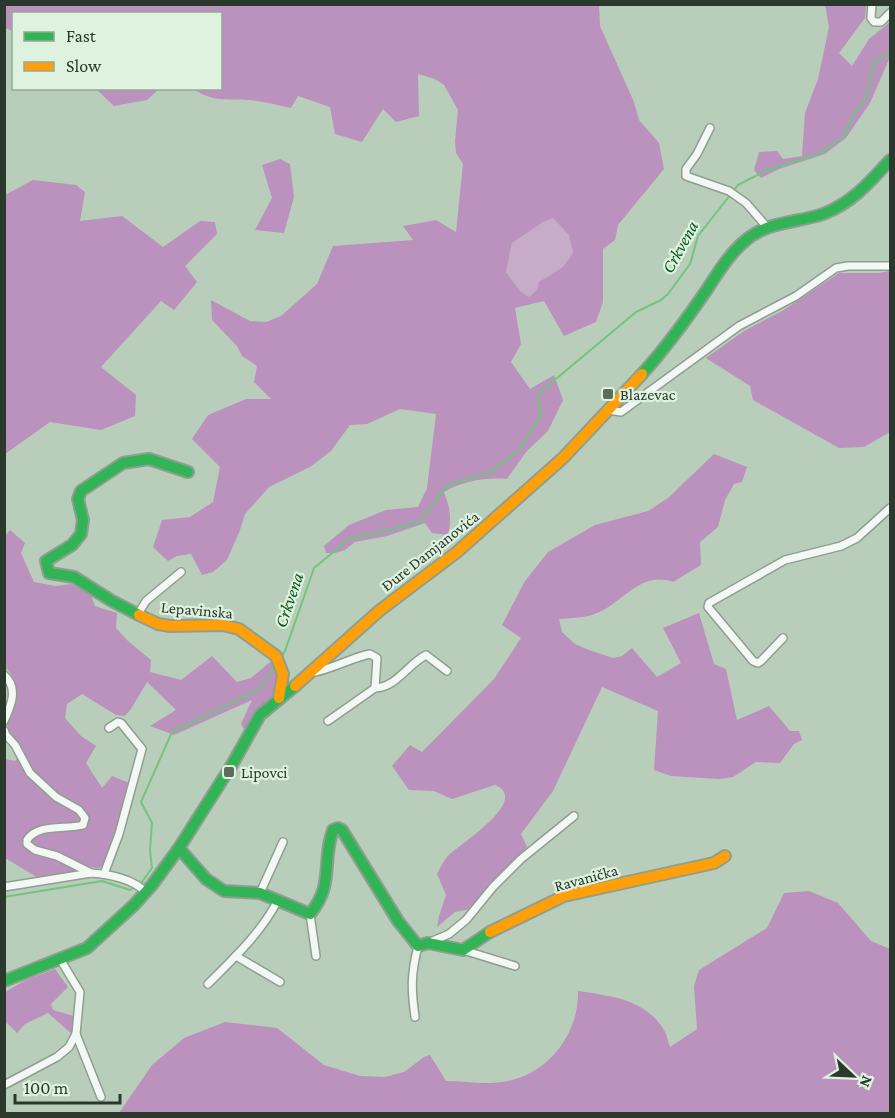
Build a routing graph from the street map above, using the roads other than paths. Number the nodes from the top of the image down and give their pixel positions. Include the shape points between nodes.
1 (872, 4) edge
2 (891, 13) edge
3 (710, 128) dead end
4 (891, 160) edge
5 (767, 227) junction
6 (891, 266) edge
7 (607, 410) junction
8 (188, 472) dead end
9 (891, 508) edge
10 (181, 572) dead end
11 (138, 614) junction
12 (783, 638) dead end
13 (447, 671) dead end
14 (311, 673) junction
15 (4, 675) edge
16 (375, 688) junction
17 (279, 698) junction
18 (4, 721) edge
19 (328, 721) dead end
20 (109, 728) dead end
21 (4, 730) edge
22 (574, 816) dead end
23 (283, 842) dead end
24 (179, 848) junction
25 (724, 856) dead end
26 (91, 873) junction
27 (104, 874) junction
28 (4, 887) edge
29 (141, 888) junction
30 (260, 893) junction
31 (278, 900) junction
32 (310, 914) junction
33 (423, 944) junction
34 (463, 950) junction
35 (236, 956) junction
36 (315, 956) dead end
37 (60, 959) junction
38 (515, 966) dead end
39 (4, 981) edge
40 (280, 982) dead end
41 (208, 984) dead end
42 (414, 1017) dead end
43 (76, 1034) junction
44 (4, 1085) edge
45 (101, 1097) dead end

1 - 2 street via 874,22 881,22
3 - 5 street via 685,174 732,193
4 - 5 main road, Đure Damjanovića via 846,202 822,214
5 - 7 main road, Đure Damjanovića via 731,255 664,350
6 - 7 street via 836,268 796,296 739,327 621,412
7 - 14 main road, Đure Damjanovića via 563,458 497,518 379,611
8 - 11 main road, Lepavinska via 149,459 123,463 81,491 77,501 83,533 46,561 49,573 74,577
9 - 12 street via 849,542 785,560 708,607 753,661 761,662
10 - 11 street, Lepavinska via 146,601
11 - 17 main road, Lepavinska via 170,626 223,624 239,629 278,660 283,674
13 - 16 street via 426,655 393,683
14 - 16 street via 373,655 377,660
14 - 17 main road, Đure Damjanovića
15 - 18 street via 10,680 13,700
16 - 19 street
17 - 24 main road, Đure Damjanovića via 250,730
20 - 27 street via 121,723 142,749
21 - 26 street via 30,773 85,818 83,825 71,829 35,831 27,844
22 - 33 street via 520,859 466,920 449,934
23 - 30 street
24 - 29 main road, Đure Damjanovića
24 - 30 main road via 206,879 224,891
25 - 34 main road, Ravanička via 714,863 658,877 564,896
26 - 27 street
26 - 28 street
27 - 29 street
29 - 37 main road, Đure Damjanovića via 87,948
30 - 31 main road
31 - 32 main road
31 - 35 street
32 - 33 main road via 322,901 327,848 333,830 338,828 398,921
32 - 36 street
33 - 34 main road
33 - 42 street via 411,981
34 - 38 street
35 - 40 street
35 - 41 street
37 - 39 main road, Đure Damjanovića
37 - 43 street via 80,992
43 - 44 street via 57,1057
43 - 45 street

